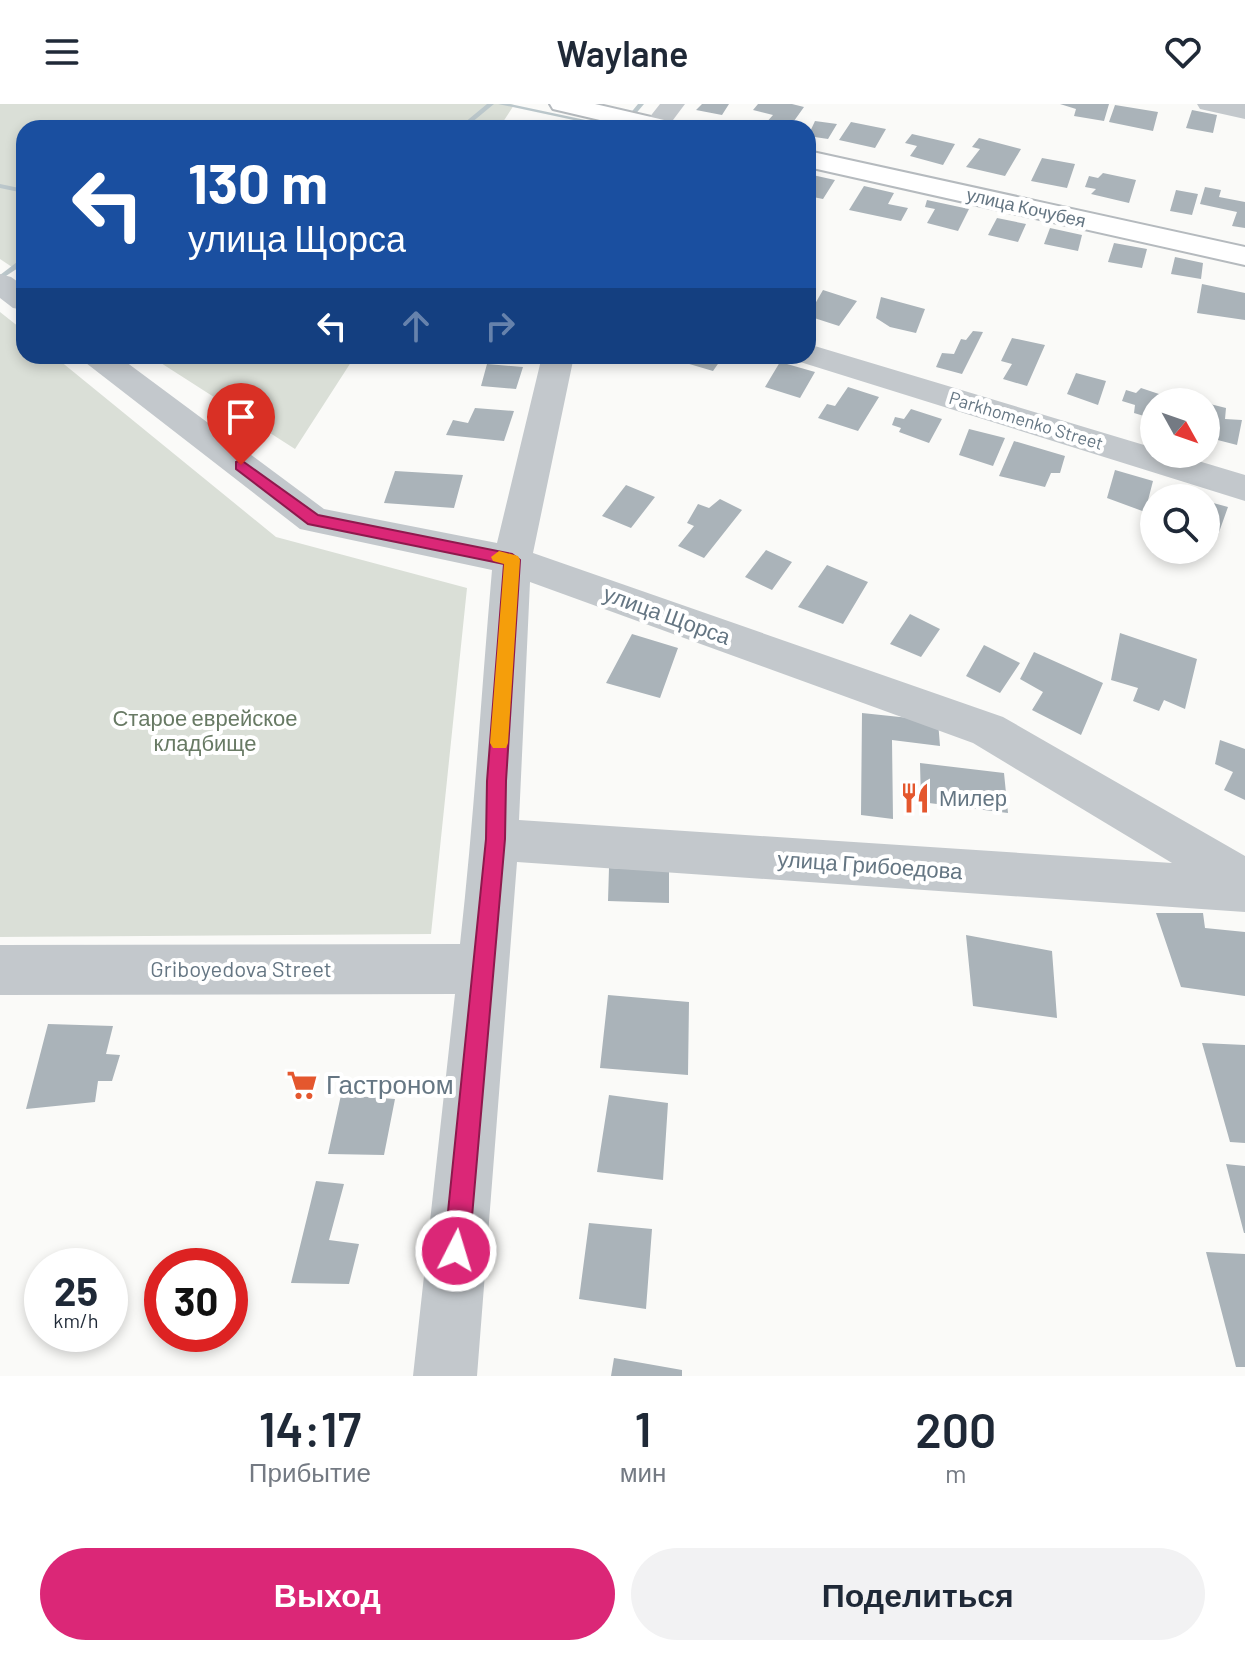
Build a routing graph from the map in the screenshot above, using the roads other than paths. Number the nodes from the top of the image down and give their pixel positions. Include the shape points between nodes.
1 (562, 104) edge
2 (1209, 104) edge
3 (1245, 111) edge
4 (629, 120) edge
5 (816, 161) edge
6 (1245, 256) edge
7 (816, 356) edge
8 (108, 364) edge
9 (556, 364) edge
10 (1245, 488) edge
11 (512, 560) junction
12 (495, 839) junction
13 (1245, 881) edge
14 (1245, 890) edge
15 (482, 969) junction
16 (0, 970) edge
17 (445, 1376) edge

1 - 4 main road
2 - 3 street
5 - 6 main road, улица Кочубея
7 - 10 street, Parkhomenko Street
8 - 11 street, улица Щорса via 313,520
9 - 11 street
11 - 12 street
11 - 13 street, улица Щорса via 988,730
12 - 14 street, улица Грибоедова
12 - 15 street
15 - 16 street, Griboyedova Street
15 - 17 street

